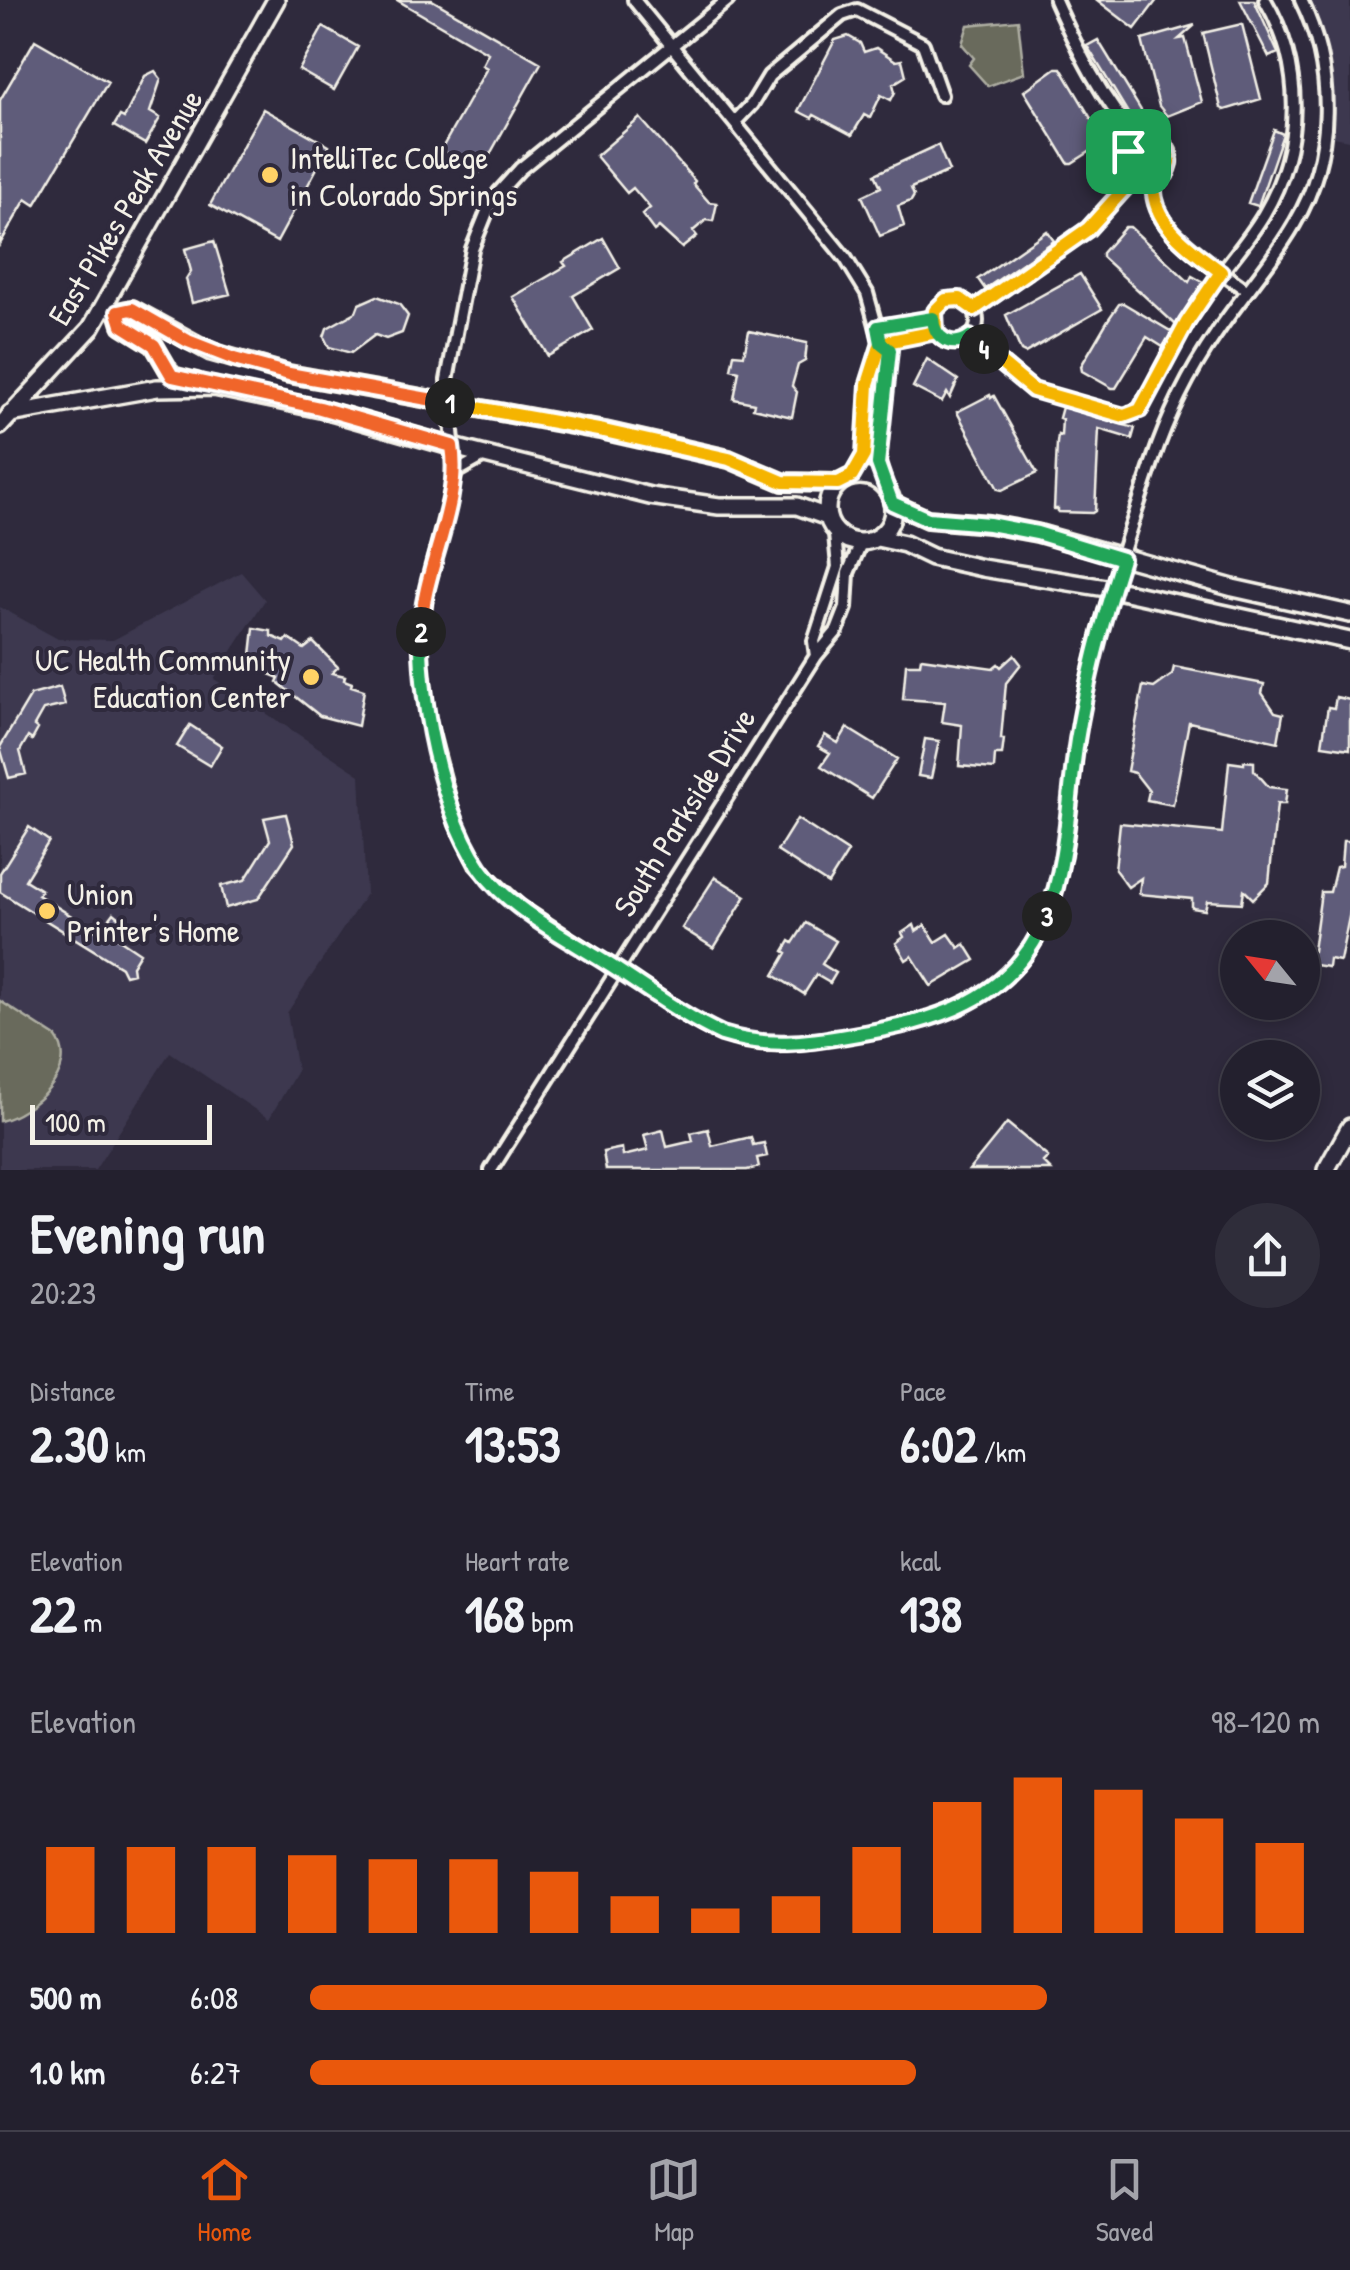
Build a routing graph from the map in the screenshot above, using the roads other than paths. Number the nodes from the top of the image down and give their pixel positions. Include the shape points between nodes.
1 (276, 0) edge
2 (634, 0) edge
3 (728, 0) edge
4 (1055, 0) edge
5 (1265, 0) edge
6 (1301, 0) edge
7 (672, 46) junction
8 (942, 95) dead end
9 (735, 122) junction
10 (1139, 140) junction
11 (1135, 177) junction
12 (1154, 181) junction
13 (1221, 272) junction
14 (1246, 290) junction
15 (111, 308) junction
16 (974, 309) junction
17 (933, 318) junction
18 (878, 327) junction
19 (936, 332) junction
20 (970, 337) junction
21 (881, 343) junction
22 (214, 386) junction
23 (447, 403) junction
24 (5, 420) edge
25 (452, 446) junction
26 (486, 455) junction
27 (456, 472) junction
28 (845, 480) junction
29 (883, 485) junction
30 (892, 503) junction
31 (827, 517) junction
32 (836, 534) junction
33 (869, 541) junction
34 (1122, 559) junction
35 (1112, 589) junction
36 (1350, 614) edge
37 (1350, 641) edge
38 (816, 656) junction
39 (617, 970) junction
40 (1350, 1127) edge
41 (490, 1170) edge
42 (1326, 1170) edge

1 - 15 main road, East Pikes Peak Avenue
2 - 7 street
3 - 7 street
4 - 10 street via 1106,97
5 - 13 street via 1288,52 1293,130 1271,201
6 - 14 street via 1324,81 1322,142 1296,222
7 - 9 street
7 - 23 street via 498,192 472,249
8 - 9 street via 923,44 856,10 769,76
9 - 18 street via 846,259
10 - 11 street via 1127,158
10 - 12 street via 1158,140 1170,155 1166,174
11 - 12 street
11 - 16 street via 1088,229
12 - 13 street via 1152,196 1166,224
13 - 14 street
13 - 20 street via 1132,415 1033,390
14 - 34 street via 1170,417
15 - 22 main road via 122,325 154,345 172,376
15 - 23 main road via 132,309 211,352 289,374
15 - 24 main road, East Pikes Peak Avenue
16 - 17 street via 954,298
16 - 20 street
17 - 18 street
17 - 19 street
18 - 21 street
19 - 20 street via 947,342
19 - 21 street
21 - 28 street via 868,384 864,455
21 - 29 street via 890,350 878,459
22 - 24 main road via 157,388
22 - 25 main road
23 - 25 street
23 - 28 main road via 729,459 783,482
25 - 26 main road
25 - 27 street
26 - 27 street
26 - 31 main road via 650,496 720,506 797,506
27 - 39 street via 426,587 420,646 428,718 456,824 476,865 506,897
28 - 29 main road via 868,477
28 - 31 main road via 830,495
29 - 30 main road
30 - 33 main road, South Parkside Drive via 887,530
30 - 34 main road via 928,519 1037,533
31 - 32 main road
32 - 33 main road
32 - 38 street via 838,567 814,641
33 - 35 main road
33 - 38 street, South Parkside Drive via 848,573 837,631
34 - 35 street
34 - 36 main road
35 - 37 main road
35 - 39 street via 1082,709 1053,900 1032,945 1000,982 928,1020 789,1046 722,1034
38 - 39 street, South Parkside Drive
39 - 41 street, South Parkside Drive
40 - 42 main road

